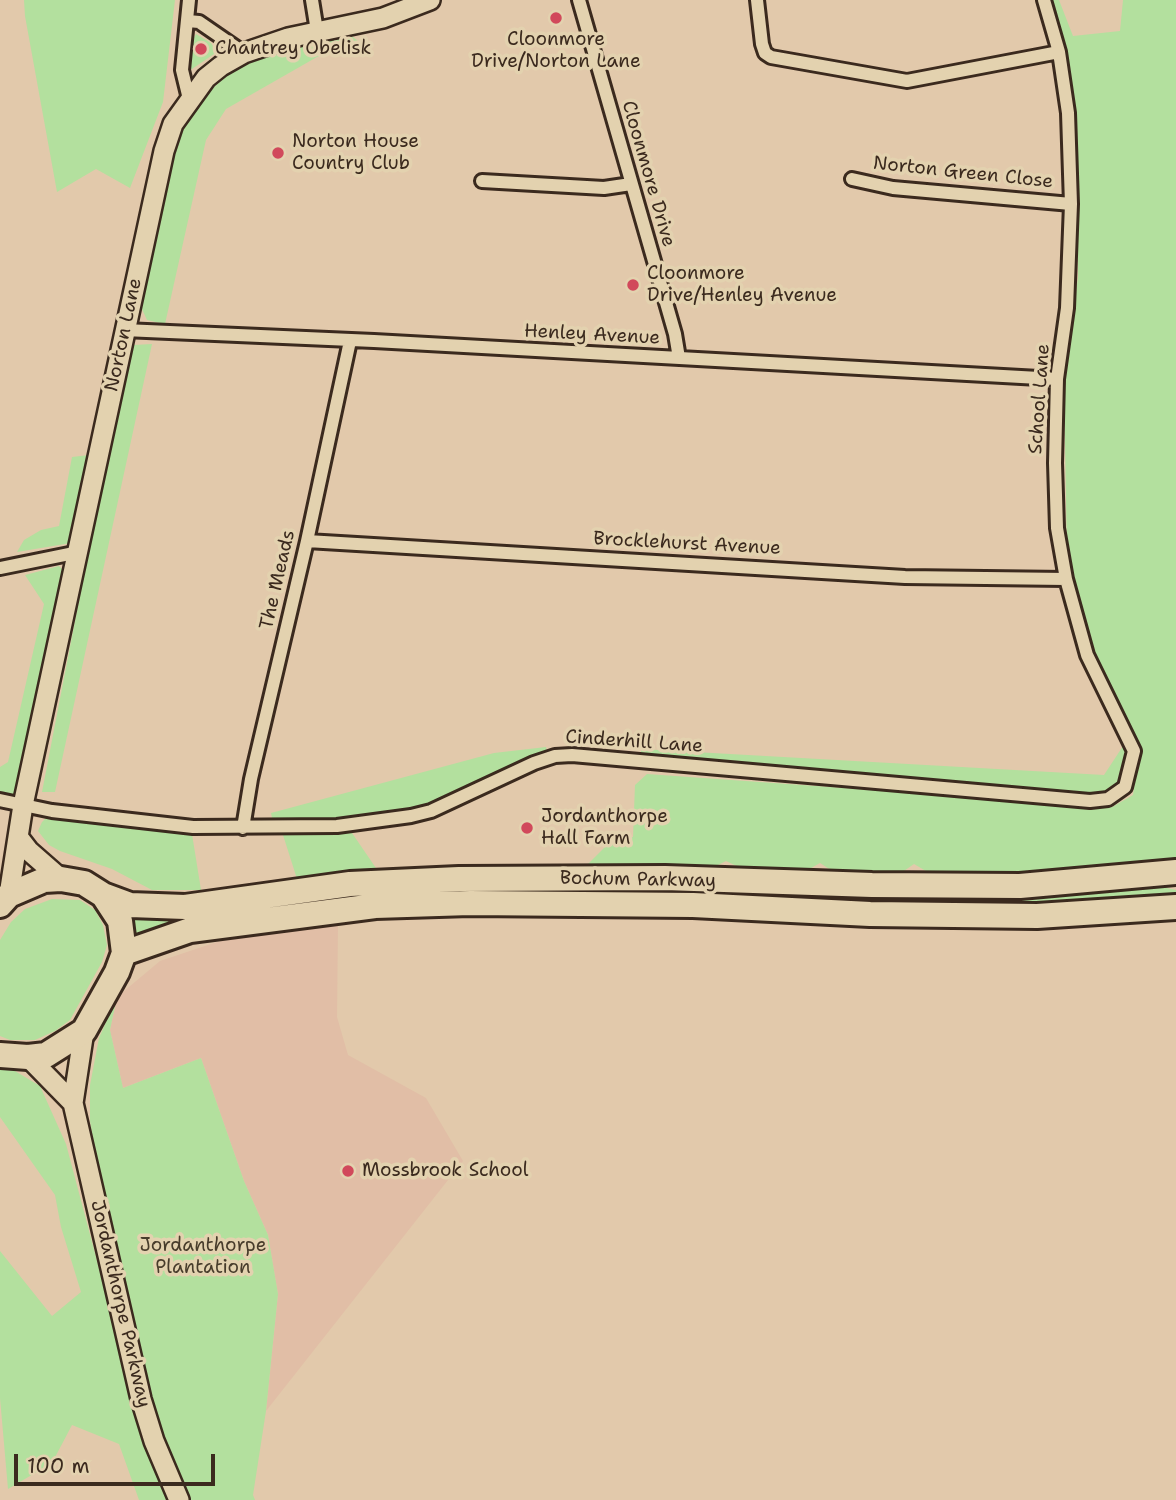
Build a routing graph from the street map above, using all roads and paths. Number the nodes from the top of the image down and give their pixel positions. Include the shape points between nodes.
1 (189, 0) edge
2 (312, 0) edge
3 (430, 0) edge
4 (579, 0) edge
5 (757, 0) edge
6 (1044, 0) edge
7 (188, 21) junction
8 (317, 31) junction
9 (1059, 52) junction
10 (244, 53) junction
11 (189, 99) junction
12 (852, 179) dead end
13 (482, 181) dead end
14 (631, 184) junction
15 (1071, 204) junction
16 (124, 331) junction
17 (350, 341) junction
18 (679, 358) junction
19 (1057, 379) junction
20 (307, 541) junction
21 (79, 552) junction
22 (0, 568) edge
23 (1066, 579) junction
24 (1125, 788) joint
25 (0, 800) edge
26 (23, 805) junction
27 (243, 828) junction
28 (19, 838) junction
29 (1176, 872) edge
30 (61, 879) junction
31 (103, 895) junction
32 (5, 900) edge
33 (1176, 906) edge
34 (124, 953) junction
35 (84, 1031) junction
36 (0, 1055) edge
37 (28, 1057) junction
38 (73, 1103) junction
39 (179, 1500) edge

1 - 7 street
2 - 8 street
3 - 8 street, Norton Lane via 383,18
4 - 14 street, Cloonmore Drive
5 - 9 street via 762,44 771,57 907,81
6 - 9 street, School Lane
7 - 10 street via 199,22
7 - 11 street via 182,70
8 - 10 street, Norton Lane
9 - 15 street, School Lane via 1069,122
10 - 11 street, Norton Lane via 206,78
11 - 16 street, Norton Lane via 173,124 164,151
12 - 15 street, Norton Green Close via 892,188
13 - 14 street via 604,188
14 - 18 street, Cloonmore Drive
15 - 19 street, School Lane via 1067,308
16 - 17 street, Henley Avenue
16 - 21 street, Norton Lane
17 - 18 street, Henley Avenue
17 - 20 street, The Meads
18 - 19 street, Henley Avenue
19 - 23 street, School Lane via 1057,528
20 - 23 street, Brocklehurst Avenue via 905,577
20 - 27 street, The Meads
21 - 22 street
21 - 26 street, Norton Lane
23 - 24 street, School Lane via 1087,655 1134,751
24 - 27 street, Cinderhill Lane via 1108,799 1090,801 572,755 534,763 411,816 337,826
25 - 26 street, Cinderhill Lane
26 - 27 street, Cinderhill Lane via 194,827
26 - 28 street, Norton Lane
28 - 30 street
28 - 32 street, Norton Lane
29 - 31 highway, Bochum Parkway via 1020,887 665,878 459,879 350,884 185,906 130,905
30 - 31 highway, Bochum Parkway via 84,883
30 - 32 highway via 44,880
31 - 34 highway via 120,921
33 - 34 highway, Bochum Parkway via 1024,916 693,905 375,906 190,930
34 - 35 highway
35 - 37 highway via 46,1055
35 - 38 street, Jordanthorpe Parkway
36 - 37 highway
37 - 38 street
38 - 39 street, Jordanthorpe Parkway via 144,1408

